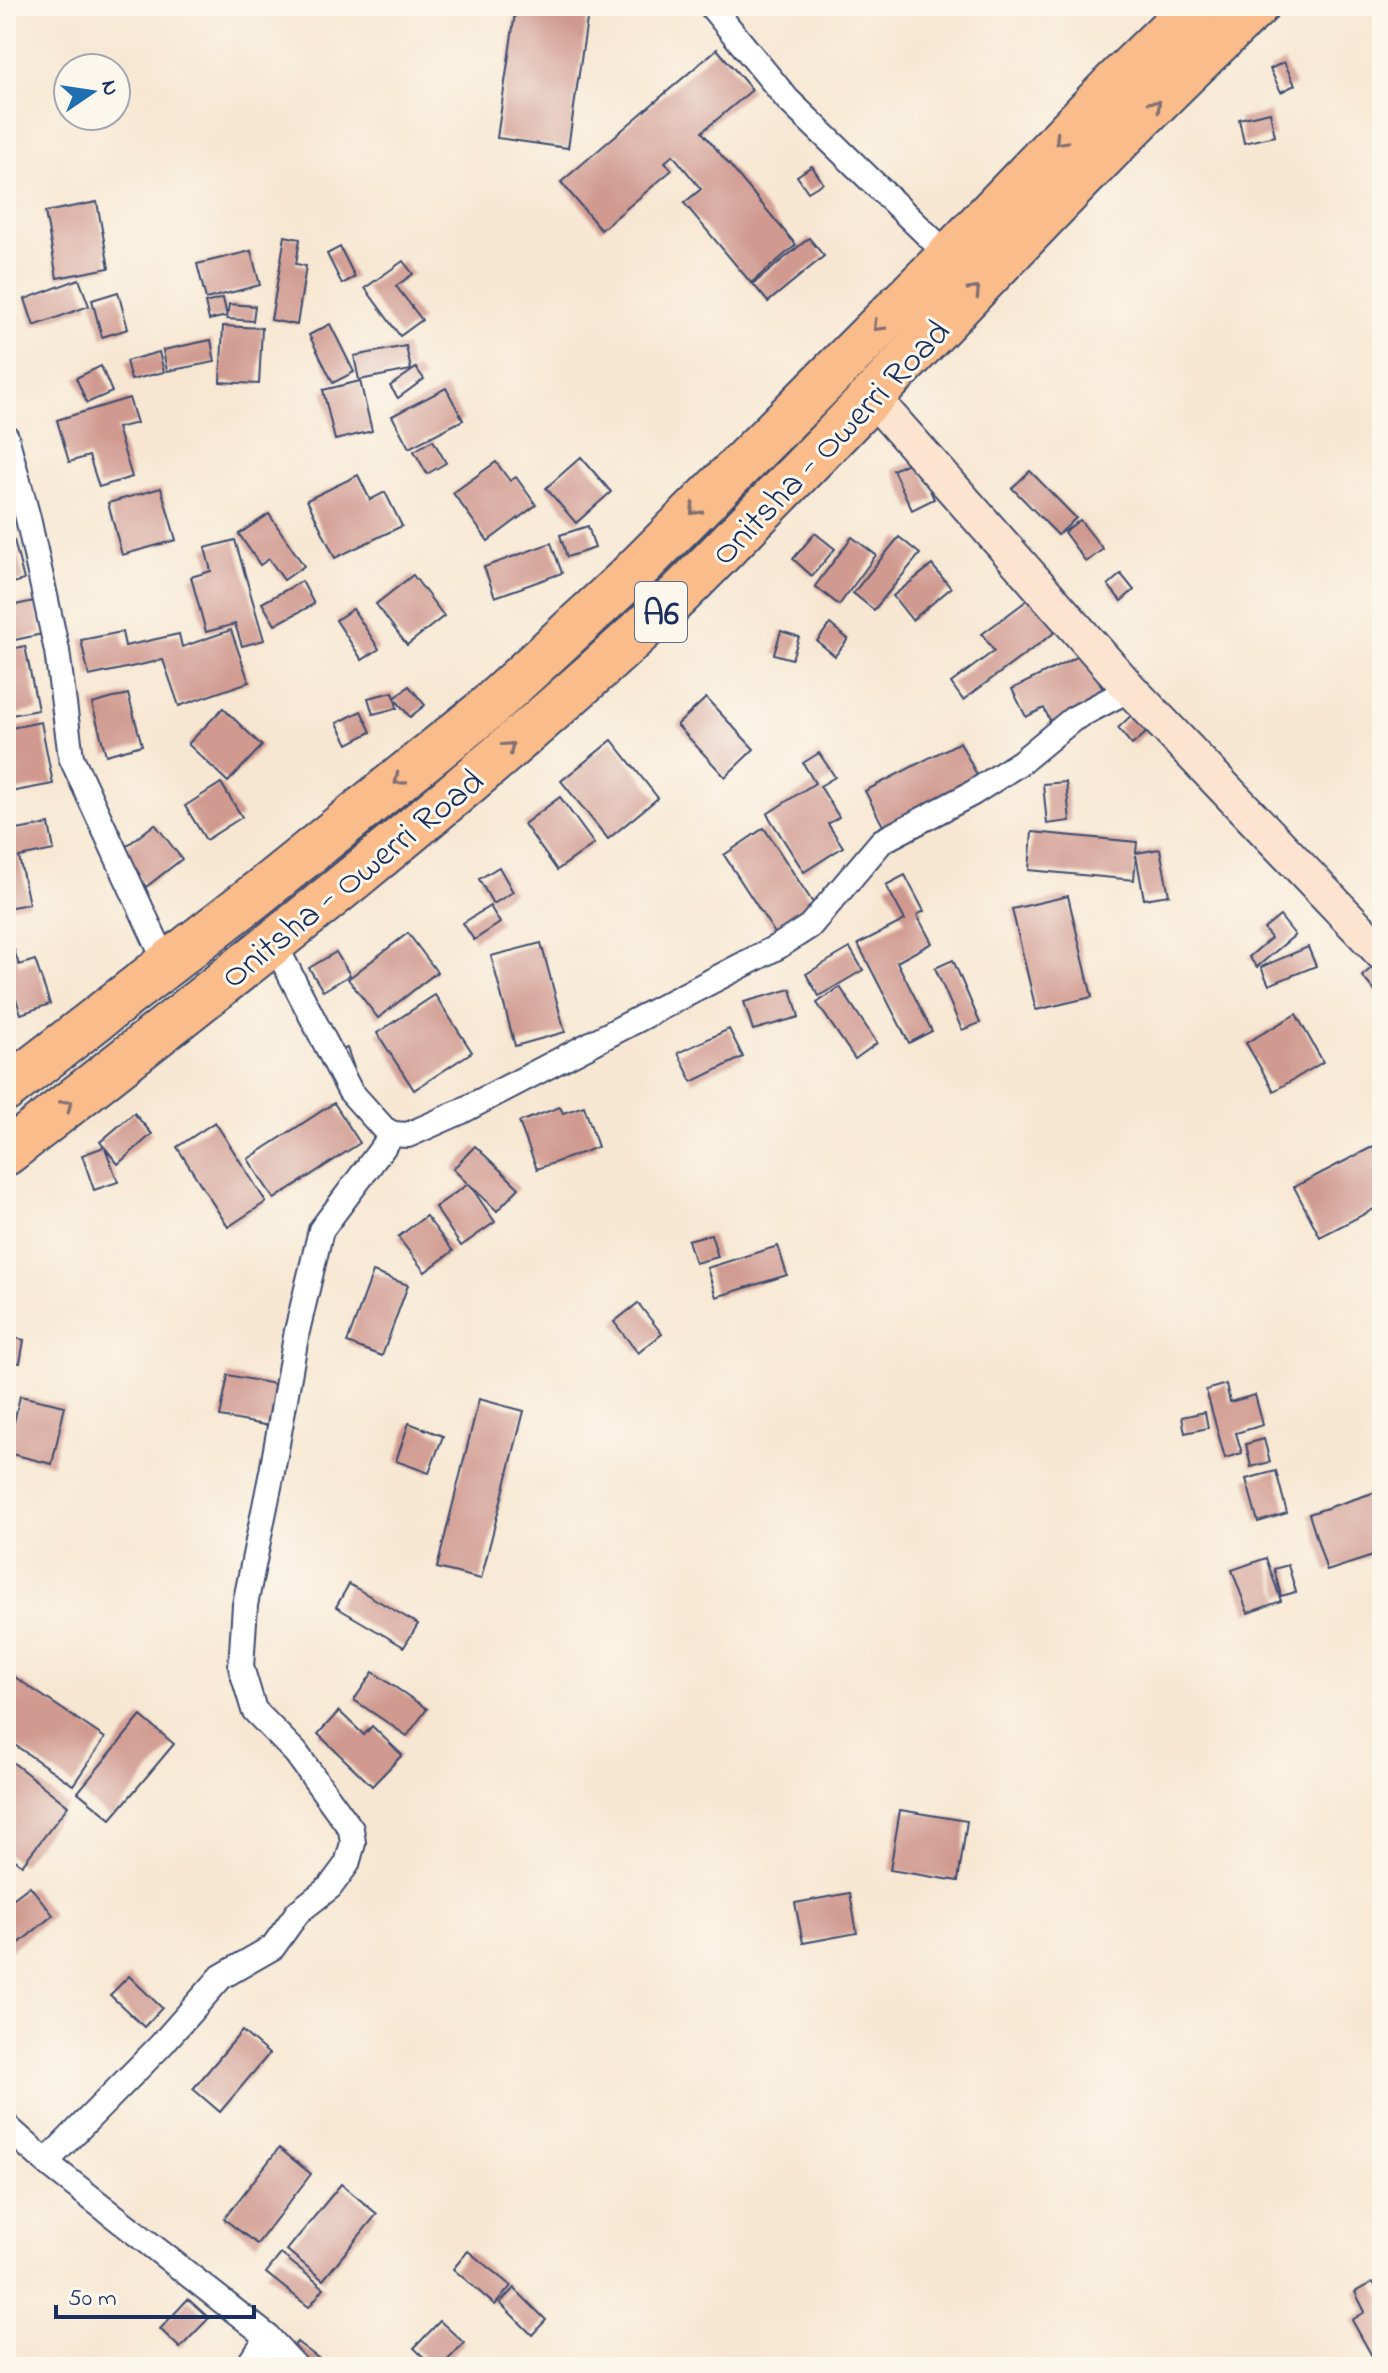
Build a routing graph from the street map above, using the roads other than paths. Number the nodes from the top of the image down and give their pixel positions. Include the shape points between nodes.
1 (711, 6) edge
2 (1194, 6) edge
3 (1256, 6) edge
4 (949, 256) junction
5 (873, 398) junction
6 (6, 437) edge
7 (1130, 689) junction
8 (273, 941) junction
9 (1382, 953) edge
10 (166, 963) junction
11 (6, 1089) edge
12 (393, 1134) junction
13 (6, 1153) edge
14 (6, 2126) edge
15 (46, 2162) junction
16 (268, 2337) junction
17 (247, 2367) edge
18 (296, 2367) edge

1 - 4 street via 787,99
2 -> 4 highway, Onitsha - Owerri Road / A6
5 -> 3 highway, Onitsha - Owerri Road / A6
4 -> 10 highway, Onitsha - Owerri Road / A6 via 624,582 484,711
5 - 7 street
8 -> 5 highway, Onitsha - Owerri Road / A6 via 449,800 665,608
6 - 10 street via 57,651 71,757
7 - 9 street
7 - 12 street via 1073,719 973,793 882,841 810,926 779,946 460,1112 408,1135
8 - 12 street via 350,1091
13 -> 8 highway, Onitsha - Owerri Road / A6
10 - 11 highway, Onitsha - Owerri Road / A6
12 - 15 street via 321,1230 245,1605 241,1667 254,1710 296,1753 351,1829 347,1864 330,1887 298,1912 273,1947 221,1977
14 - 15 street
15 - 16 street
16 - 17 street
16 - 18 street

